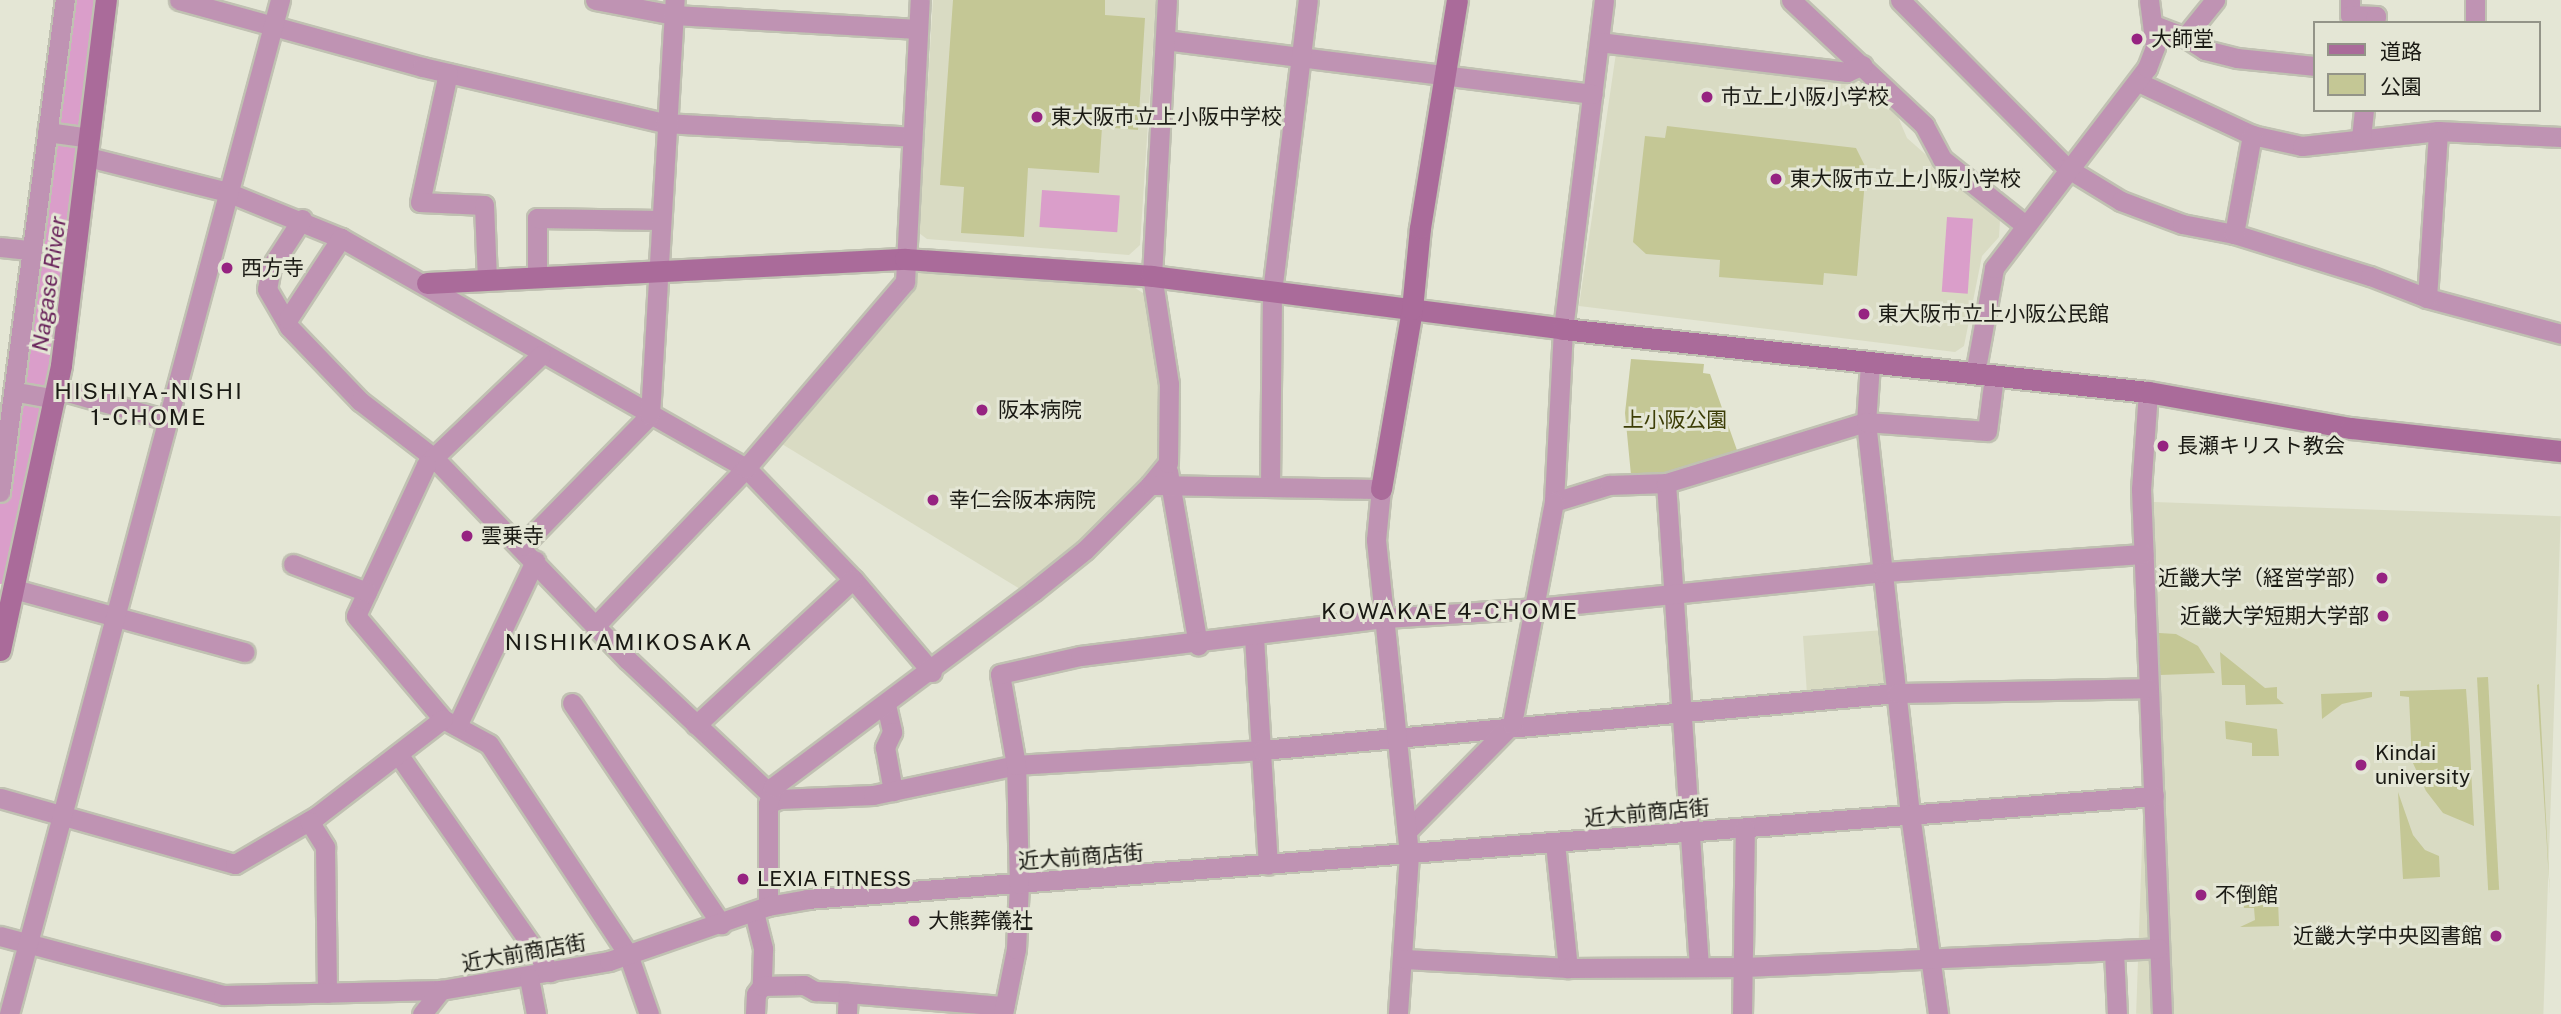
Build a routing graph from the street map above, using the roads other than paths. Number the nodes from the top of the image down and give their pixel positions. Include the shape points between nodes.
1 (65, 0) edge
2 (106, 0) edge
3 (179, 0) edge
4 (280, 0) edge
5 (595, 0) edge
6 (920, 0) edge
7 (1167, 0) edge
8 (1308, 0) edge
9 (1457, 0) edge
10 (1604, 0) edge
11 (1791, 0) edge
12 (1900, 0) edge
13 (2149, 0) edge
14 (2215, 0) edge
15 (2350, 0) edge
16 (2475, 0) edge
17 (674, 8) edge
18 (2375, 21) edge
19 (2475, 21) edge
20 (2154, 25) junction
21 (273, 26) junction
22 (918, 29) junction
23 (2185, 37) junction
24 (1165, 40) junction
25 (1599, 43) junction
26 (1300, 58) junction
27 (1863, 65) junction
28 (2312, 66) edge
29 (447, 73) junction
30 (1443, 77) junction
31 (2138, 82) junction
32 (1593, 94) junction
33 (2364, 112) edge
34 (2477, 120) edge
35 (665, 123) junction
36 (2438, 131) junction
37 (47, 132) junction
38 (2252, 135) junction
39 (912, 137) junction
40 (2561, 137) edge
41 (2361, 138) junction
42 (89, 147) junction
43 (2067, 168) junction
44 (227, 192) junction
45 (302, 219) junction
46 (660, 220) junction
47 (2025, 225) junction
48 (2234, 234) junction
49 (341, 238) junction
50 (0, 247) edge
51 (30, 250) junction
52 (905, 259) junction
53 (656, 273) junction
54 (1152, 276) junction
55 (537, 278) junction
56 (487, 280) junction
57 (427, 283) junction
58 (1272, 292) junction
59 (2427, 298) junction
60 (1412, 309) junction
61 (288, 319) junction
62 (1563, 329) junction
63 (2561, 334) edge
64 (541, 355) junction
65 (1870, 364) junction
66 (1984, 375) junction
67 (2148, 392) junction
68 (56, 394) junction
69 (11, 399) edge
70 (650, 415) junction
71 (167, 419) junction
72 (1866, 422) junction
73 (2561, 451) edge
74 (434, 458) junction
75 (746, 468) junction
76 (1666, 483) junction
77 (1160, 484) junction
78 (1270, 485) junction
79 (1381, 489) junction
80 (0, 492) edge
81 (1554, 502) junction
82 (522, 546) junction
83 (2143, 554) junction
84 (535, 561) junction
85 (293, 564) dead end
86 (1884, 572) junction
87 (853, 579) junction
88 (14, 589) junction
89 (367, 592) junction
90 (1674, 593) junction
91 (1537, 608) junction
92 (114, 618) junction
93 (1387, 618) junction
94 (596, 625) junction
95 (1254, 636) junction
96 (1198, 645) junction
97 (0, 650) edge
98 (245, 652) dead end
99 (932, 672) junction
100 (2148, 688) junction
101 (1897, 693) junction
102 (572, 703) dead end
103 (886, 705) junction
104 (1683, 712) junction
105 (450, 722) junction
106 (1512, 724) junction
107 (696, 725) junction
108 (1398, 737) junction
109 (1262, 750) junction
110 (398, 754) junction
111 (1016, 765) junction
112 (893, 791) junction
113 (2154, 796) junction
114 (0, 798) edge
115 (769, 799) junction
116 (1910, 814) junction
117 (60, 815) junction
118 (309, 821) junction
119 (1745, 828) junction
120 (1407, 831) junction
121 (1690, 831) junction
122 (1555, 843) junction
123 (1409, 855) junction
124 (1268, 865) junction
125 (1019, 884) junction
126 (761, 909) junction
127 (721, 924) junction
128 (0, 936) edge
129 (29, 945) junction
130 (2159, 948) junction
131 (2114, 951) junction
132 (628, 954) junction
133 (1405, 959) junction
134 (1930, 959) junction
135 (1699, 967) junction
136 (1745, 967) junction
137 (1568, 968) junction
138 (550, 972) junction
139 (529, 978) junction
140 (762, 986) junction
141 (441, 990) junction
142 (327, 993) junction
143 (849, 993) junction
144 (1003, 1010) edge
145 (9, 1014) edge
146 (422, 1014) edge
147 (536, 1014) edge
148 (649, 1014) edge
149 (755, 1014) edge
150 (848, 1014) edge
151 (1398, 1014) edge
152 (1742, 1014) edge
153 (1938, 1014) edge
154 (2117, 1014) edge
155 (2162, 1014) edge

1 - 37 street
2 - 42 street
3 - 21 street
4 - 21 street
5 - 17 street
6 - 22 street
7 - 24 street
8 - 26 street
9 - 30 street
10 - 25 street
11 - 27 street
12 - 43 street
13 - 20 street
14 - 23 street
15 - 18 street via 2350,15 2376,16
16 - 19 street
17 - 22 street
17 - 35 street
20 - 23 street
20 - 31 street via 2155,47
21 - 29 street
21 - 44 street
22 - 39 street
23 - 28 street via 2205,50 2236,58
24 - 26 street
24 - 54 street
25 - 27 street via 1847,72
25 - 32 street
26 - 30 street
26 - 58 street
27 - 47 street via 1924,125 1942,159
29 - 35 street
29 - 56 street via 420,202 484,205
30 - 32 street
30 - 60 street
31 - 38 street
31 - 43 street
32 - 62 street
33 - 41 street
34 - 36 street
34 - 40 street
35 - 39 street
35 - 46 street
36 - 41 street
36 - 59 street
37 - 42 street
37 - 51 street
38 - 41 street via 2302,146
38 - 48 street
39 - 52 street
42 - 44 street
42 - 68 street
43 - 47 street
43 - 48 street via 2121,201 2182,224
44 - 45 street
44 - 71 street
45 - 49 street
45 - 61 street via 271,267 267,289
46 - 53 street
46 - 55 street via 537,218
47 - 66 street via 1994,268
48 - 59 street
49 - 57 street
49 - 61 street
50 - 51 street
51 - 69 street
52 - 53 street
52 - 54 street
52 - 75 street via 905,282
53 - 55 street
53 - 70 street
54 - 58 street
54 - 77 street via 1169,384 1168,463
55 - 56 street
56 - 57 street
57 - 64 street
58 - 60 street
58 - 78 street
59 - 63 street
60 - 62 street
60 - 79 street
61 - 74 street via 289,327 360,401
62 - 65 street
62 - 81 street
64 - 70 street
64 - 74 street
65 - 66 street
65 - 72 street
66 - 67 street
66 - 72 street via 1987,431
67 - 73 street via 2351,428
67 - 83 street via 2141,489
68 - 69 street
68 - 71 street
68 - 88 street
69 - 80 street
70 - 75 street
70 - 82 street
71 - 92 street
72 - 76 street
72 - 86 street
74 - 82 street
74 - 89 street via 426,465
75 - 87 street
75 - 94 street
76 - 81 street via 1609,485
76 - 90 street
77 - 78 street
77 - 96 street
77 - 99 street
78 - 79 street
79 - 93 street via 1377,540
81 - 91 street
82 - 84 street
83 - 86 street
83 - 100 street
84 - 94 street
84 - 105 street
85 - 89 street
86 - 90 street
86 - 101 street
87 - 99 street
87 - 107 street
88 - 92 street
88 - 97 street
89 - 105 street via 356,616
90 - 91 street
90 - 104 street
91 - 93 street
91 - 106 street
92 - 98 street
92 - 117 street
93 - 95 street
93 - 108 street
94 - 107 street
95 - 96 street
95 - 109 street
96 - 111 street via 1080,656 1000,674
99 - 103 street
100 - 101 street
100 - 113 street
101 - 104 street
101 - 116 street
102 - 127 street
103 - 112 street via 892,732 885,747
103 - 115 street via 773,787
104 - 106 street
104 - 121 street
105 - 110 street
105 - 132 street via 489,744
106 - 108 street
106 - 120 street
107 - 115 street
108 - 109 street
108 - 120 street
109 - 111 street
109 - 124 street
110 - 118 street
110 - 138 street
111 - 112 street
111 - 125 street
112 - 115 street
113 - 116 street, 近大前商店街
113 - 130 street
114 - 117 street
115 - 126 street
116 - 119 street, 近大前商店街
116 - 134 street
117 - 118 street via 235,864
117 - 129 street
118 - 142 street via 325,847
119 - 121 street, 近大前商店街
119 - 136 street
120 - 123 street
121 - 122 street, 近大前商店街
121 - 135 street
122 - 123 street, 近大前商店街
122 - 137 street
123 - 124 street, 近大前商店街
123 - 133 street
124 - 125 street, 近大前商店街
125 - 126 street, 近大前商店街
125 - 144 street via 1016,949
126 - 127 street, 近大前商店街
126 - 140 street
127 - 132 street, 近大前商店街
128 - 129 street, 近大前商店街
129 - 142 street, 近大前商店街 via 223,995
129 - 145 street
130 - 131 street
130 - 155 street
131 - 134 street
131 - 154 street
132 - 138 street, 近大前商店街
132 - 148 street
133 - 137 street
133 - 151 street
134 - 136 street
134 - 153 street
135 - 136 street
135 - 137 street
136 - 152 street
138 - 139 street, 近大前商店街
139 - 141 street, 近大前商店街
139 - 147 street
140 - 143 street via 804,985 815,991
140 - 149 street via 755,994
141 - 142 street, 近大前商店街
141 - 146 street
143 - 144 street
143 - 150 street

